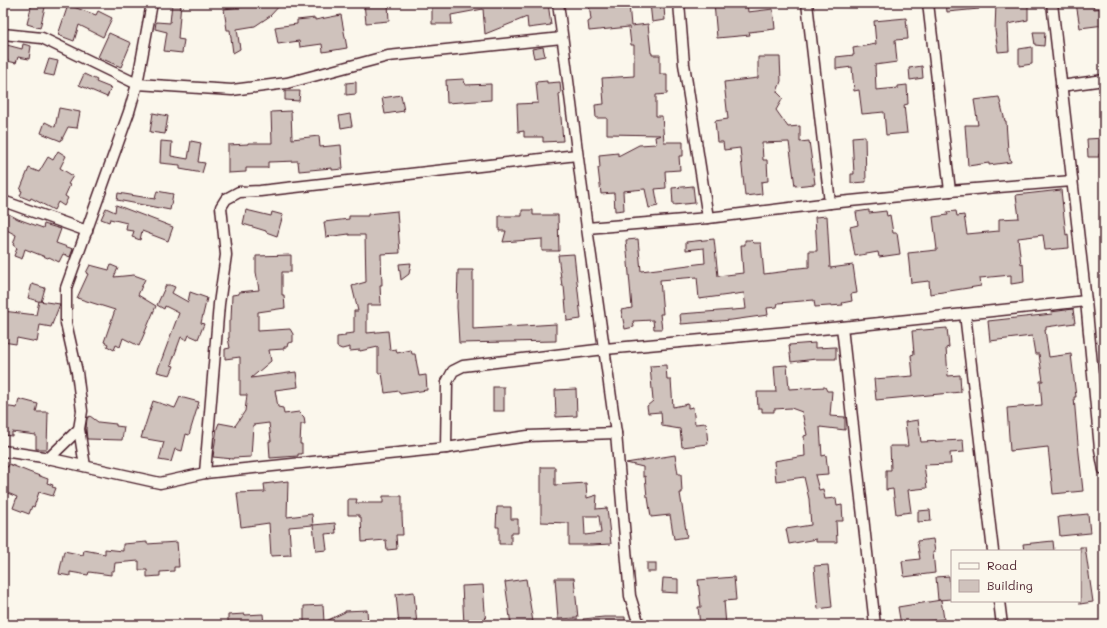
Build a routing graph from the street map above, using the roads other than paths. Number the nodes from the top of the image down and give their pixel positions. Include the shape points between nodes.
1 (152, 3) edge
2 (558, 3) edge
3 (679, 3) edge
4 (807, 3) edge
5 (928, 3) edge
6 (1052, 3) edge
7 (3, 34) edge
8 (562, 38) junction
9 (1104, 80) edge
10 (137, 84) junction
11 (1061, 86) junction
12 (577, 155) junction
13 (1072, 181) junction
14 (950, 191) junction
15 (3, 201) edge
16 (830, 203) junction
17 (708, 218) junction
18 (587, 228) junction
19 (87, 231) junction
20 (1086, 301) junction
21 (965, 314) junction
22 (842, 327) junction
23 (605, 349) junction
24 (1099, 373) edge
25 (80, 428) junction
26 (616, 433) junction
27 (446, 448) junction
28 (3, 451) edge
29 (48, 458) junction
30 (85, 466) junction
31 (1104, 470) edge
32 (205, 473) junction
33 (993, 550) edge
34 (999, 602) edge
35 (639, 625) edge
36 (875, 625) edge
37 (1002, 625) edge

1 - 10 street
2 - 8 street
3 - 17 street via 684,64
4 - 16 street
5 - 14 street
6 - 11 street
7 - 10 street via 42,38
8 - 10 street via 388,56 287,84 232,90
8 - 12 street
9 - 11 street
10 - 19 street
11 - 13 street
12 - 18 street
12 - 32 street via 239,192 226,199 221,207 226,255 219,304
13 - 14 street
13 - 20 street
14 - 16 street
15 - 19 street
16 - 17 street
17 - 18 street
18 - 23 street
19 - 25 street via 66,288 66,323 77,372 82,411
20 - 21 street
20 - 24 street
21 - 22 street
21 - 33 street
22 - 23 street
22 - 36 street
23 - 26 street
23 - 27 street via 463,366 453,371 446,382
24 - 31 street via 1100,449
25 - 29 street
25 - 30 street
26 - 27 street via 528,436
26 - 35 street via 630,596
27 - 32 street
28 - 29 street
29 - 30 street
30 - 32 street via 160,482
34 - 37 street

